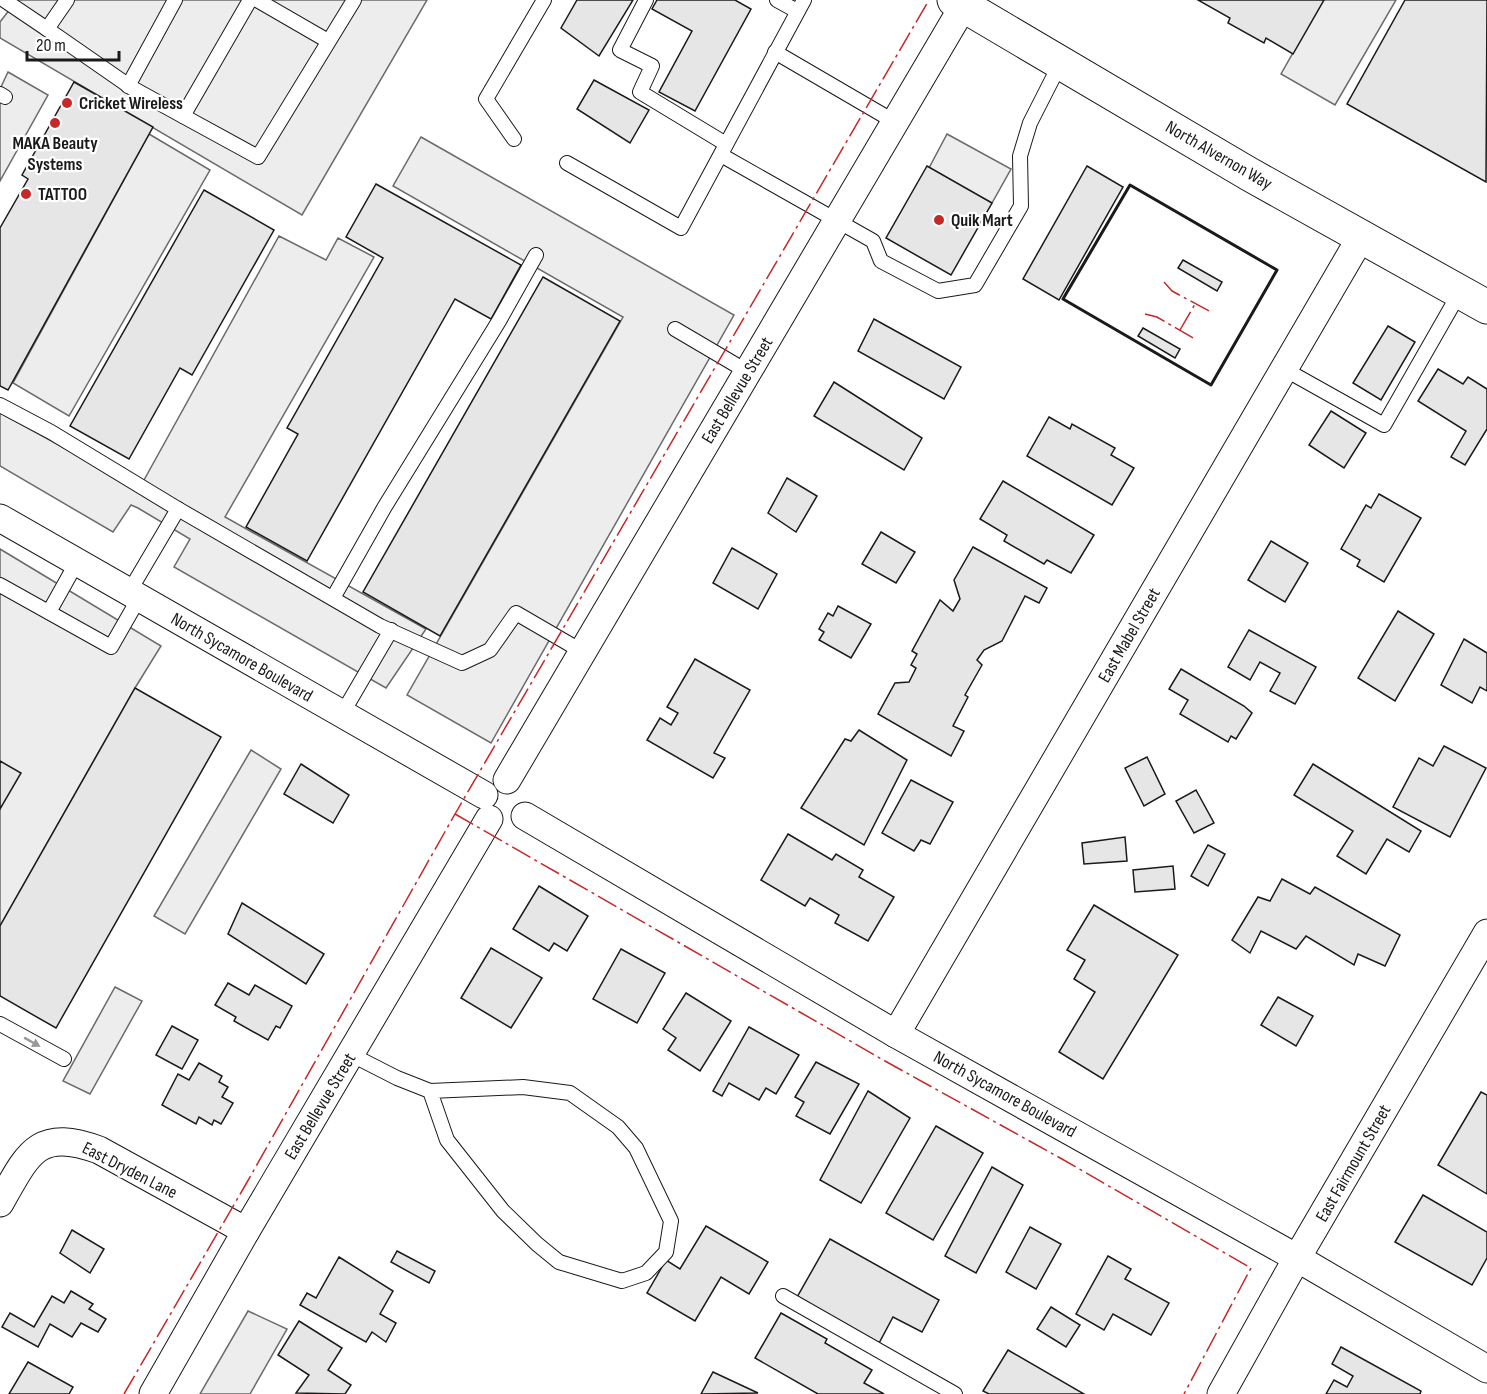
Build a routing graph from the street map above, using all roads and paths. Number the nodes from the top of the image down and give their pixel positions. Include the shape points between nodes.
1 (4, 0) edge
2 (68, 0) edge
3 (175, 0) edge
4 (250, 0) edge
5 (257, 0) edge
6 (354, 0) edge
7 (544, 0) edge
8 (646, 0) edge
9 (777, 0) edge
10 (962, 2) edge
11 (800, 5) edge
12 (47, 29) junction
13 (328, 41) junction
14 (775, 52) junction
15 (1061, 62) junction
16 (128, 86) junction
17 (183, 116) junction
18 (895, 122) junction
19 (514, 139) dead end
20 (724, 149) junction
21 (567, 163) dead end
22 (837, 221) junction
23 (1361, 237) junction
24 (536, 255) dead end
25 (1474, 299) edge
26 (675, 329) dead end
27 (1284, 369) junction
28 (748, 372) junction
29 (0, 405) edge
30 (178, 509) junction
31 (0, 518) edge
32 (77, 562) junction
33 (0, 585) edge
34 (134, 595) junction
35 (333, 598) junction
36 (48, 612) junction
37 (391, 630) junction
38 (583, 652) junction
39 (342, 714) junction
40 (507, 780) junction
41 (486, 807) junction
42 (525, 816) junction
43 (1487, 933) edge
44 (0, 1024) edge
45 (896, 1034) junction
46 (350, 1054) junction
47 (64, 1059) dead end
48 (430, 1090) junction
49 (0, 1203) edge
50 (246, 1231) junction
51 (1297, 1258) junction
52 (783, 1296) dead end
53 (1487, 1369) edge
54 (153, 1394) edge
55 (955, 1394) edge
56 (1221, 1394) edge

1 - 12 lane
2 - 12 lane
3 - 16 lane
4 - 17 lane
5 - 13 lane
6 - 13 lane
7 - 19 lane via 486,99
8 - 20 lane via 620,50 652,66 640,92
9 - 11 lane
10 - 15 main road, North Alvernon Way
10 - 18 street, East Bellevue Street
11 - 14 lane
12 - 16 lane
13 - 17 lane via 258,157
14 - 18 lane
14 - 20 lane
15 - 22 lane via 1030,123 1020,156 1021,206 975,285 938,291 881,261 873,241
15 - 23 main road, North Alvernon Way
16 - 17 lane
18 - 22 street, East Bellevue Street
20 - 21 lane via 681,228
20 - 22 lane
22 - 28 street, East Bellevue Street
23 - 25 main road, North Alvernon Way
23 - 27 street, East Mabel Street
24 - 35 lane
25 - 27 lane via 1384,425
26 - 28 lane
27 - 45 street, East Mabel Street
28 - 38 street, East Bellevue Street
29 - 30 lane
30 - 34 lane
30 - 35 lane
31 - 32 street, North Sycamore Boulevard
32 - 34 street, North Sycamore Boulevard
32 - 36 lane
33 - 36 lane
34 - 36 lane via 111,647
34 - 39 street, North Sycamore Boulevard
35 - 37 lane
37 - 38 lane via 462,663 490,650 516,613
37 - 39 lane
38 - 40 street, East Bellevue Street
39 - 41 street, North Sycamore Boulevard
40 - 41 street via 493,784
40 - 42 street via 522,786 526,793 529,800
41 - 42 street via 494,824 507,826
41 - 46 street, East Bellevue Street
42 - 45 street, North Sycamore Boulevard
43 - 51 street, East Fairmount Street
44 -> 47 lane
45 - 51 street, North Sycamore Boulevard
46 - 48 lane
46 - 50 street, East Bellevue Street
48 - 48 lane via 523,1087 570,1093 618,1127 636,1148 671,1221 666,1252 646,1273 622,1281 559,1262 503,1211 447,1140
49 - 50 street, East Dryden Lane via 24,1160 36,1149 46,1143 78,1142
50 - 54 street, East Bellevue Street
51 - 53 street, North Sycamore Boulevard
51 - 56 street, East Fairmount Street
52 - 55 lane

